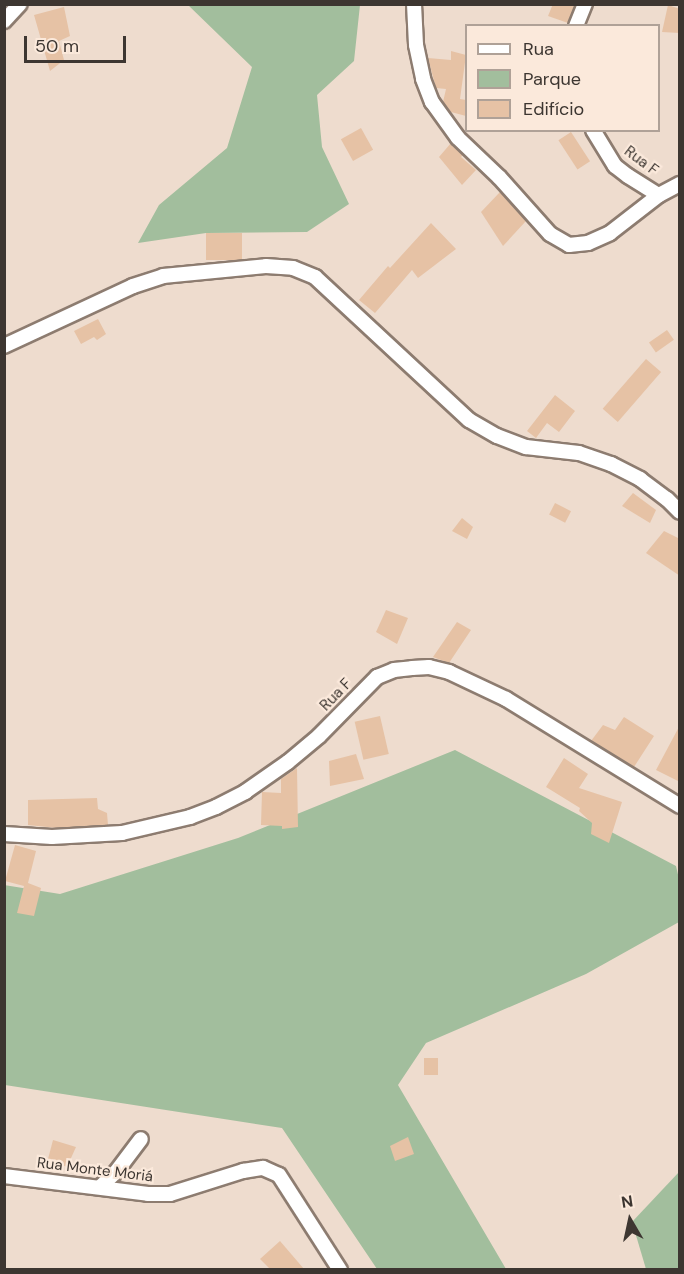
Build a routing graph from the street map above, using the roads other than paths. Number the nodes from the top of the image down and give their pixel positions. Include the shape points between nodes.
1 (20, 4) edge
2 (414, 4) edge
3 (585, 4) edge
4 (4, 21) edge
5 (577, 24) edge
6 (594, 132) edge
7 (680, 184) edge
8 (659, 195) junction
9 (4, 346) edge
10 (680, 512) edge
11 (680, 806) edge
12 (4, 834) edge
13 (141, 1139) dead end
14 (4, 1176) edge
15 (100, 1187) junction
16 (340, 1269) edge

1 - 4 street
2 - 8 street via 416,45 432,102 458,138 550,234 569,245 588,243 610,233
3 - 5 street
6 - 8 street, Rua F via 615,166
7 - 8 street, Rua F
9 - 10 street via 163,276 266,266 293,268 315,277 469,420 526,447 579,453 611,464 640,479
11 - 12 street, Rua F via 471,681 429,668 412,668 377,677 288,762 216,807 122,833 52,837
13 - 15 street
14 - 15 street, Rua Monte Moriá
15 - 16 street, Rua Monte Moriá via 170,1194 263,1168 279,1175

